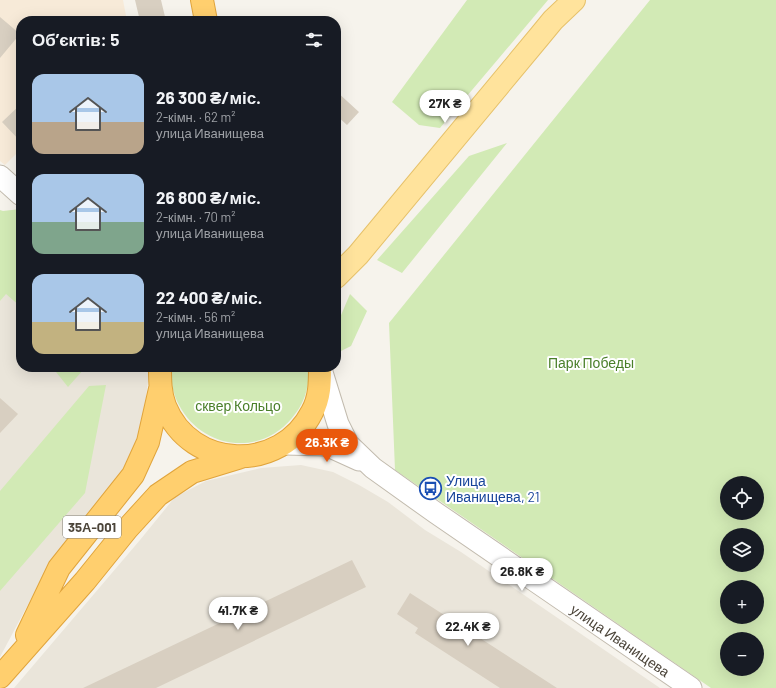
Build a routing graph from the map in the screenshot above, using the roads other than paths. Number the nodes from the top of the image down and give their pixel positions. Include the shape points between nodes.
1 (202, 0) edge
2 (574, 0) edge
3 (205, 16) edge
4 (0, 176) edge
5 (16, 190) edge
6 (341, 275) edge
7 (160, 372) edge
8 (320, 372) edge
9 (322, 372) edge
10 (160, 388) junction
11 (284, 444) junction
12 (241, 457) junction
13 (374, 468) junction
14 (6, 670) edge
15 (690, 688) edge

1 - 3 highway
2 - 6 main road via 539,36
4 - 5 street
7 - 10 highway, 35А-001
8 - 11 highway, 35А-001 via 320,390 313,411 301,429
9 - 13 street, улица Иванищева via 338,424 348,444
10 - 12 highway, 35А-001 via 165,406 186,436 221,455
10 - 14 highway, 35А-001 via 148,442 133,475 59,568 33,623
11 - 12 highway, 35А-001 via 263,453
11 - 13 street, улица Иванищева via 326,445
12 - 14 highway, 35А-001 via 192,472 158,495
13 - 15 street, улица Иванищева

